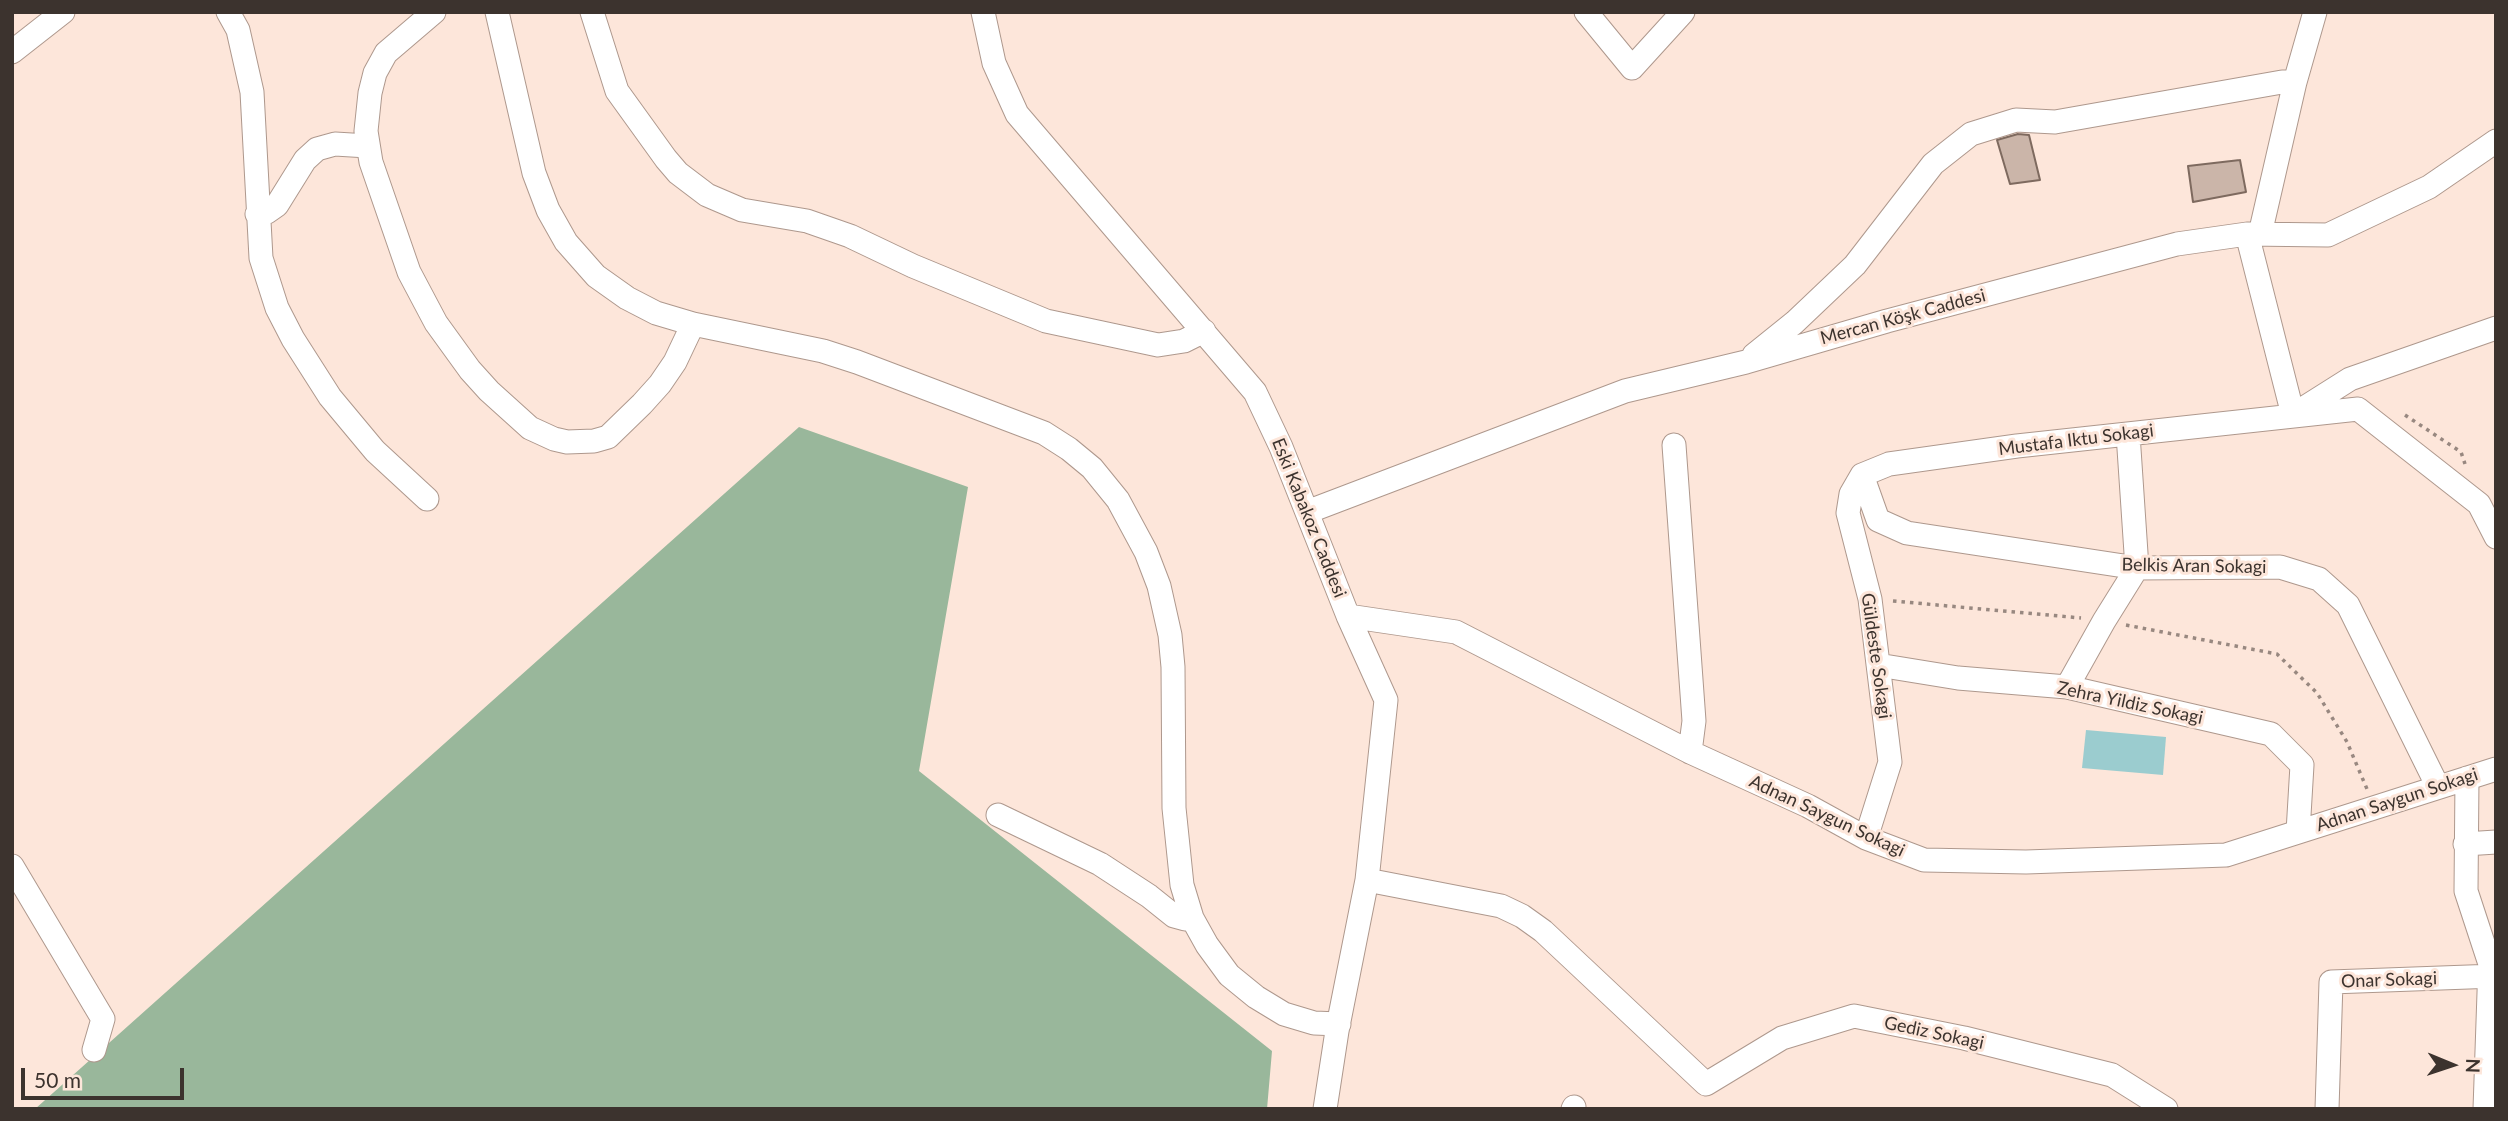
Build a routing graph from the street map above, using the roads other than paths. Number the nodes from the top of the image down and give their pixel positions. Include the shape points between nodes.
1 (63, 12) edge
2 (228, 12) edge
3 (434, 12) edge
4 (497, 12) edge
5 (593, 12) edge
6 (983, 12) edge
7 (1586, 12) edge
8 (1683, 12) edge
9 (2315, 12) edge
10 (12, 52) edge
11 (2295, 82) junction
12 (2496, 141) edge
13 (368, 146) junction
14 (257, 214) junction
15 (2253, 234) junction
16 (693, 324) junction
17 (2496, 328) edge
18 (1204, 331) junction
19 (1746, 362) junction
20 (2293, 415) junction
21 (2127, 434) junction
22 (1674, 445) dead end
23 (1862, 475) junction
24 (427, 499) dead end
25 (1307, 512) junction
26 (2496, 537) edge
27 (2137, 568) junction
28 (1348, 616) junction
29 (1878, 665) junction
30 (2067, 687) junction
31 (1690, 752) junction
32 (2496, 769) edge
33 (2467, 778) junction
34 (2438, 788) junction
35 (998, 816) dead end
36 (2298, 832) junction
37 (1866, 838) junction
38 (2496, 842) edge
39 (2466, 844) junction
40 (12, 866) edge
41 (1367, 880) junction
42 (1192, 918) junction
43 (2492, 976) edge
44 (1339, 1024) junction
45 (94, 1050) dead end
46 (2151, 1105) edge
47 (1325, 1109) edge
48 (2327, 1109) edge
49 (2485, 1109) edge

1 - 10 street
2 - 14 street via 253,92
3 - 13 street via 386,53 375,72 367,114
4 - 16 street via 534,173 566,242 596,276 627,298
5 - 18 street via 617,91 678,173 707,195 743,210 807,221 850,236 1046,321 1158,345 1184,341
6 - 18 street, Eski Kabakoz Caddesi via 994,63 1017,114
7 - 8 street via 1632,68
9 - 11 street
11 - 15 street
11 - 19 street via 2055,122 2016,120 1971,134 1933,164 1855,265
12 - 15 street, Mercan Köşk Caddesi via 2429,187 2328,235
13 - 14 street via 335,144 317,149 277,205
13 - 16 street via 410,272 436,323 489,391 530,428 554,439 580,442 608,437 660,384
14 - 24 street via 261,258 277,308 310,369 367,442
15 - 19 street, Mercan Köşk Caddesi via 2177,244
15 - 20 street
16 - 42 street via 823,351 1044,433 1091,468 1118,500 1159,586 1167,622 1173,667 1174,808 1182,885
17 - 20 street, Mustafa Iktu Sokagi via 2350,379
18 - 25 street, Eski Kabakoz Caddesi via 1255,392
19 - 25 street, Mercan Köşk Caddesi via 1625,391
20 - 21 street, Mustafa Iktu Sokagi
20 - 26 street, Mustafa Iktu Sokagi via 2358,408 2479,504
21 - 23 street, Mustafa Iktu Sokagi via 1889,464
21 - 27 street
22 - 31 street via 1694,721
23 - 27 street, Belkis Aran Sokagi via 1878,520 1907,533
23 - 29 street, Güldeste Sokagi via 1851,494 1848,513 1870,599
25 - 28 street, Eski Kabakoz Caddesi
27 - 30 street
27 - 34 street, Belkis Aran Sokagi via 2280,567 2319,579 2348,605
28 - 31 street, Adnan Saygun Sokagi via 1456,632
28 - 41 street, Eski Kabakoz Caddesi via 1386,700
29 - 30 street, Zehra Yildiz Sokagi via 1958,678
29 - 37 street, Güldeste Sokagi via 1890,762
30 - 36 street, Zehra Yildiz Sokagi via 2271,734 2302,765
31 - 37 street, Adnan Saygun Sokagi
32 - 33 street, Adnan Saygun Sokagi
33 - 34 street, Adnan Saygun Sokagi
33 - 39 street
34 - 36 street, Adnan Saygun Sokagi
35 - 42 street via 1100,864 1174,916
36 - 37 street, Adnan Saygun Sokagi via 2226,855 2026,862 1924,860
38 - 39 street
39 - 43 street via 2466,891
40 - 45 street via 103,1019
41 - 44 street, Eski Kabakoz Caddesi
41 - 46 street, Gediz Sokagi via 1501,906 1522,916 1706,1084 1782,1038 1854,1016 2112,1075
42 - 44 street via 1230,975 1256,997 1294,1017
43 - 48 street, Onar Sokagi via 2330,982
43 - 49 street
44 - 47 street, Eski Kabakoz Caddesi

